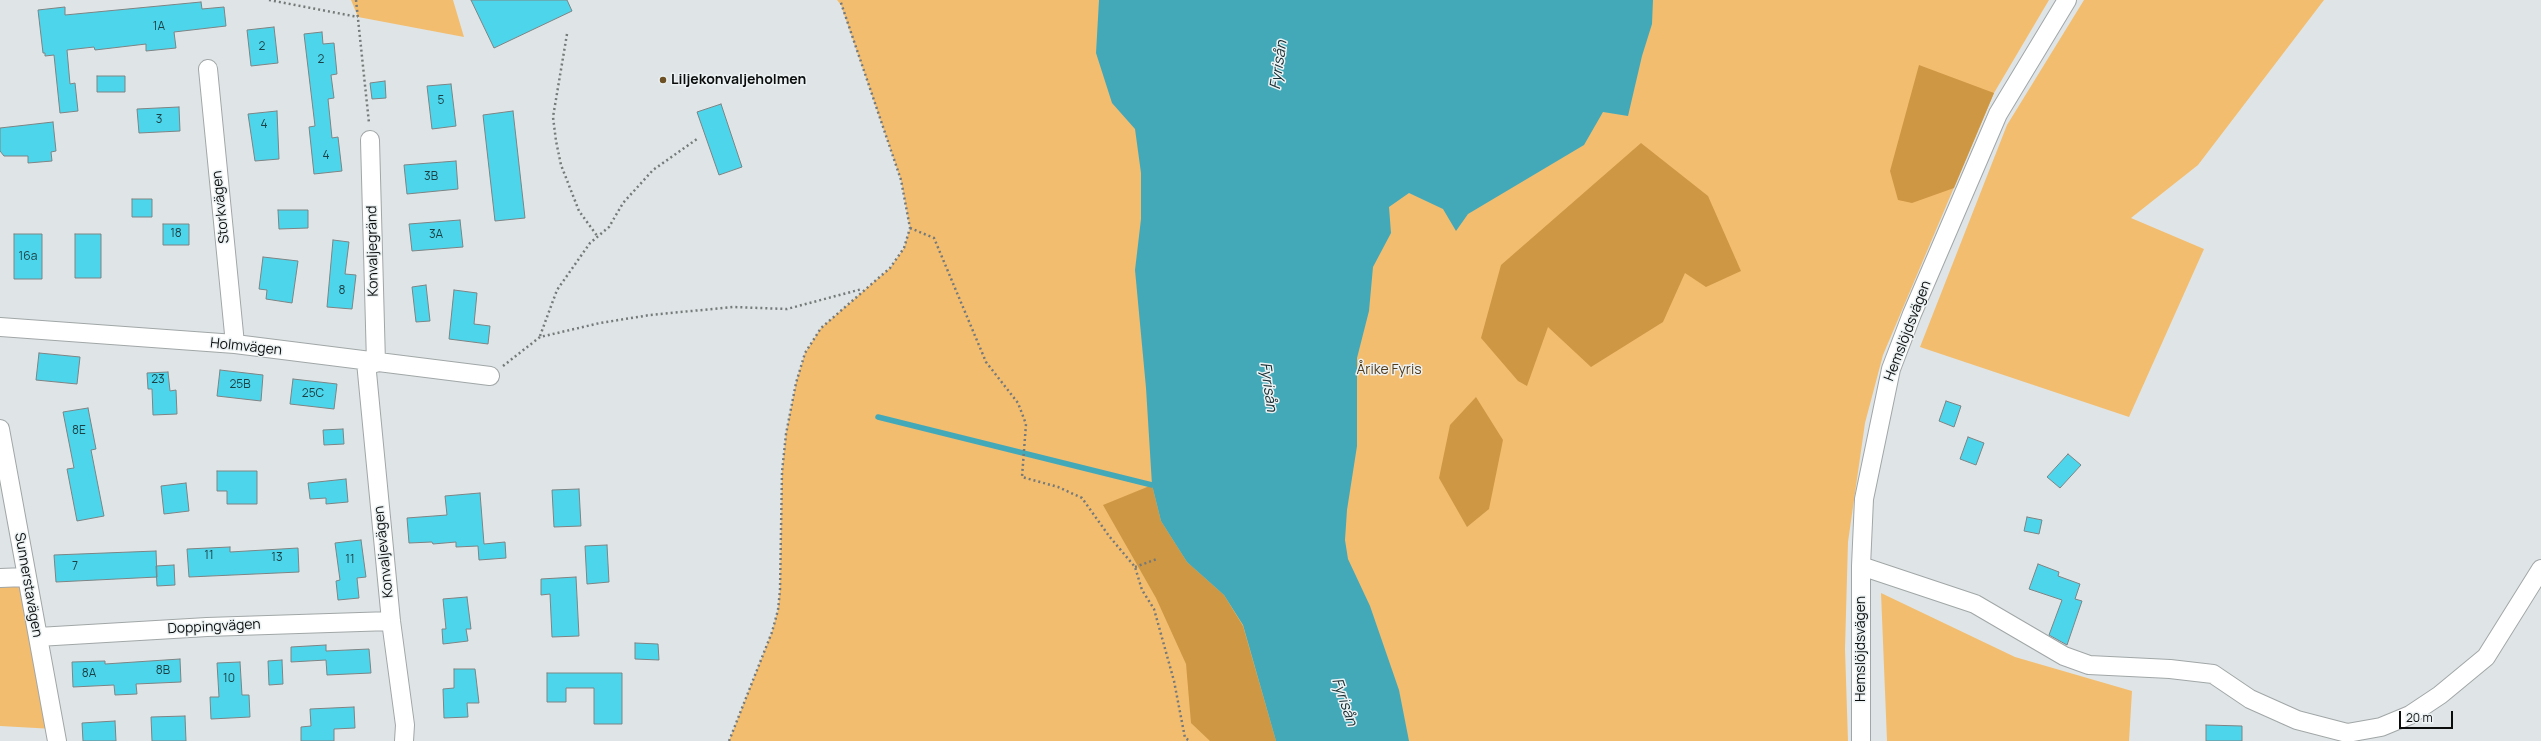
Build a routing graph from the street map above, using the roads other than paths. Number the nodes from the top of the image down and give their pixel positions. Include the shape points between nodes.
1 (2067, 0) edge
2 (208, 69) dead end
3 (370, 140) road end
4 (0, 327) edge
5 (235, 344) junction
6 (371, 362) junction
7 (490, 376) road end
8 (0, 429) edge
9 (1861, 566) junction
10 (2541, 568) edge
11 (26, 577) junction
12 (0, 578) edge
13 (391, 621) junction
14 (38, 637) junction
15 (57, 741) edge
16 (404, 741) edge
17 (1861, 741) edge

1 - 9 street, Hemslöjdsvägen via 1998,114 1894,362 1873,446 1864,499
2 - 5 street, Storkvägen
3 - 6 street, Konvaljegränd
4 - 5 street, Holmvägen
5 - 6 street, Holmvägen
6 - 7 street, Holmvägen
6 - 13 street, Konvaljevägen
8 - 11 street, Sunnerstavägen
9 - 10 street via 1976,604 2064,656 2089,665 2213,674 2250,699 2297,720 2347,733 2381,727 2410,715 2440,695 2486,657
9 - 17 street, Hemslöjdsvägen
11 - 12 street
11 - 14 street, Sunnerstavägen
13 - 14 street, Doppingvägen via 207,627
13 - 16 street, Konvaljevägen via 405,725
14 - 15 street, Sunnerstavägen

